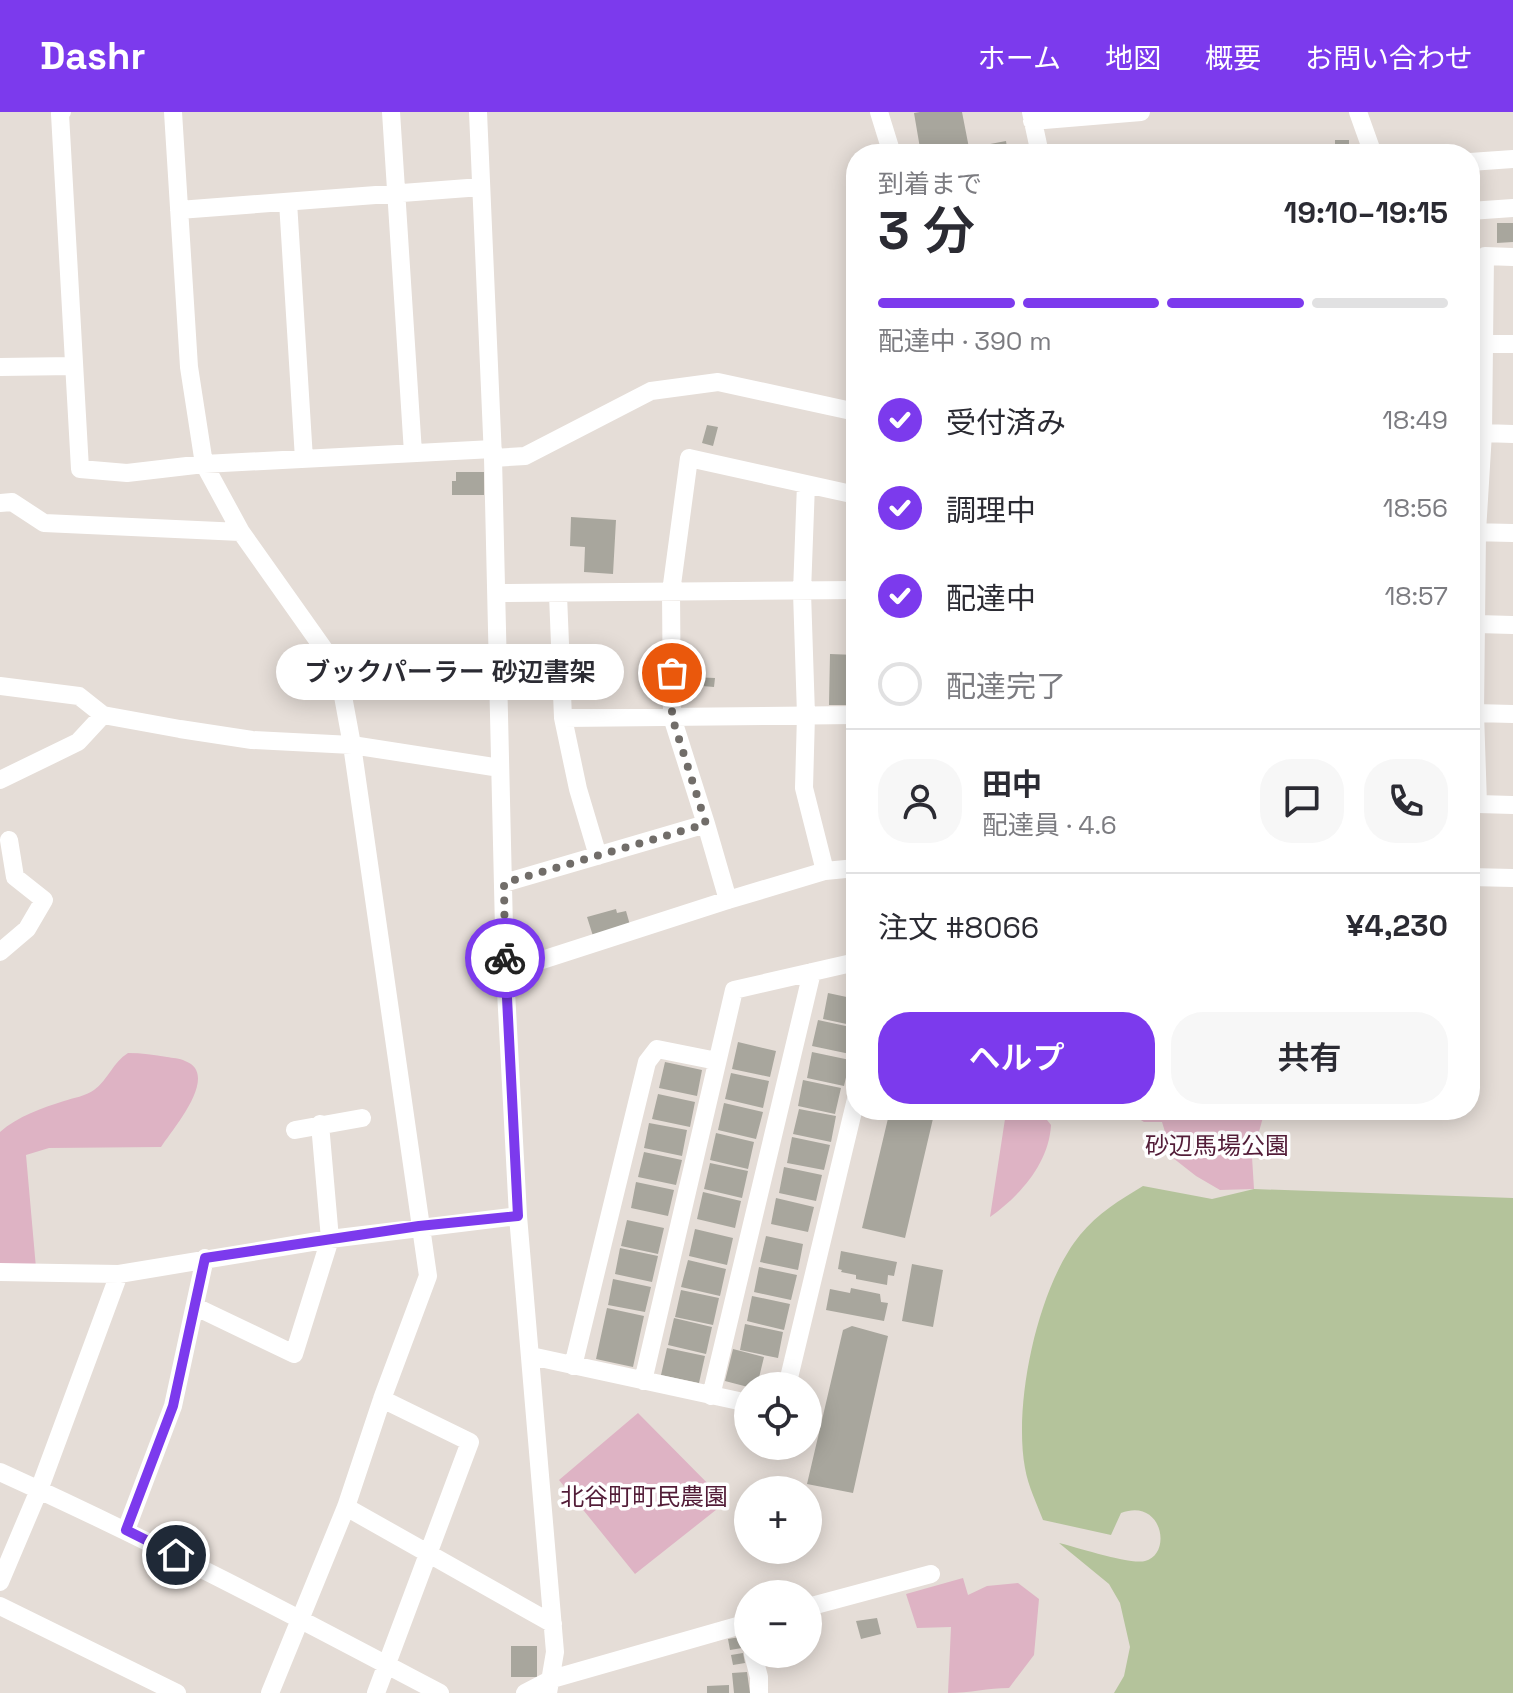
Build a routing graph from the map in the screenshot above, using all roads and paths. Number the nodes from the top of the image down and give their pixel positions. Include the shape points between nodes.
1 (62, 112) edge
2 (173, 112) edge
3 (391, 112) edge
4 (478, 112) edge
5 (879, 112) edge
6 (1141, 112) edge
7 (1358, 112) edge
8 (1032, 116) edge
9 (889, 144) edge
10 (1038, 144) edge
11 (1369, 144) edge
12 (1513, 159) edge
13 (1480, 161) edge
14 (481, 187) junction
15 (395, 194) junction
16 (288, 202) junction
17 (1513, 208) edge
18 (179, 210) junction
19 (1480, 210) edge
20 (1513, 257) edge
21 (1480, 305) edge
22 (1480, 344) edge
23 (1513, 344) edge
24 (74, 366) junction
25 (0, 367) edge
26 (1480, 395) edge
27 (846, 410) edge
28 (1483, 433) junction
29 (1513, 434) edge
30 (413, 453) junction
31 (493, 454) junction
32 (304, 459) junction
33 (204, 464) junction
34 (1480, 466) edge
35 (806, 484) junction
36 (846, 493) edge
37 (0, 503) edge
38 (241, 532) junction
39 (1480, 532) edge
40 (1513, 533) edge
41 (846, 590) edge
42 (671, 592) junction
43 (802, 592) junction
44 (497, 593) junction
45 (558, 595) junction
46 (1480, 624) edge
47 (1513, 625) edge
48 (0, 686) edge
49 (1480, 713) edge
50 (1513, 714) edge
51 (103, 715) junction
52 (806, 715) junction
53 (846, 715) edge
54 (672, 717) junction
55 (563, 718) junction
56 (352, 745) junction
57 (500, 768) junction
58 (0, 780) edge
59 (1480, 804) edge
60 (1513, 805) edge
61 (706, 824) junction
62 (9, 840) dead end
63 (598, 856) junction
64 (846, 869) edge
65 (825, 871) junction
66 (1480, 877) edge
67 (1513, 878) edge
68 (504, 883) junction
69 (728, 900) junction
70 (0, 952) edge
71 (846, 964) edge
72 (505, 972) junction
73 (812, 972) junction
74 (717, 1061) junction
75 (362, 1118) dead end
76 (851, 1120) edge
77 (320, 1124) junction
78 (295, 1130) dead end
79 (518, 1216) junction
80 (419, 1226) junction
81 (330, 1239) junction
82 (205, 1258) junction
83 (0, 1272) edge
84 (119, 1274) junction
85 (196, 1307) junction
86 (531, 1356) junction
87 (573, 1366) junction
88 (790, 1372) edge
89 (643, 1381) junction
90 (711, 1396) junction
91 (382, 1399) junction
92 (734, 1400) edge
93 (0, 1472) edge
94 (39, 1490) junction
95 (346, 1507) junction
96 (126, 1530) junction
97 (427, 1553) junction
98 (931, 1574) dead end
99 (0, 1582) edge
100 (822, 1603) edge
101 (0, 1606) edge
102 (300, 1618) junction
103 (553, 1624) junction
104 (734, 1632) edge
105 (387, 1665) junction
106 (757, 1668) edge
107 (550, 1686) edge
108 (177, 1693) edge
109 (270, 1693) edge
110 (376, 1693) edge
111 (440, 1693) edge
112 (525, 1693) edge
113 (759, 1693) edge

1 - 24 street
2 - 18 street
3 - 15 street
4 - 14 street
5 - 9 street
6 - 8 street
7 - 11 street
8 - 10 street
12 - 13 street
14 - 15 street
14 - 31 street
15 - 16 street
15 - 30 street
16 - 18 street
16 - 32 street
17 - 19 street
18 - 33 street via 189,367
20 - 21 street via 1485,256
22 - 23 street
24 - 25 street
24 - 33 street via 80,469 127,473
26 - 28 street
27 - 31 street via 718,382 651,391 525,456
28 - 29 street
28 - 34 street
30 - 31 street
30 - 32 street
31 - 44 street
32 - 33 street
33 - 38 street
35 - 36 street
35 - 42 street via 689,458
35 - 43 street
37 - 38 street via 12,502 44,523
38 - 56 street via 338,669
39 - 40 street
41 - 43 street
42 - 43 street
42 - 45 street
42 - 54 street
43 - 52 street
44 - 45 street
44 - 57 street
45 - 55 street
46 - 47 street
48 - 51 street via 79,696
49 - 50 street
51 - 56 street via 252,740
51 - 58 street via 78,742
52 - 53 street
52 - 54 street
52 - 65 street via 804,788
54 - 55 street
54 - 61 street
55 - 63 street
56 - 57 street
56 - 80 street
57 - 68 street
59 - 60 street
61 - 63 street
61 - 69 street
62 - 70 street via 15,877 44,900 27,929
63 - 68 street
64 - 65 street
65 - 69 street
66 - 67 street
68 - 72 street
69 - 72 street
71 - 73 street
72 - 79 street
73 - 74 street via 734,990
73 - 90 street
74 - 87 street via 657,1049 647,1062
74 - 89 street
75 - 77 street
76 - 88 street
77 - 78 street
77 - 81 street
79 - 80 street
79 - 86 street
80 - 81 street
80 - 91 street via 428,1276
81 - 82 street
81 - 85 street via 294,1354
82 - 84 street
82 - 85 street
83 - 84 street
84 - 94 street
85 - 96 street via 173,1406
86 - 87 street
86 - 103 street
87 - 89 street
89 - 90 street
90 - 92 street
91 - 95 street
91 - 97 street via 470,1442
93 - 94 street
94 - 96 street
94 - 99 street
95 - 97 street
95 - 102 street
96 - 102 street
97 - 103 street
97 - 105 street
98 - 100 street
101 - 108 street
102 - 105 street
102 - 109 street
103 - 107 street
104 - 107 street
105 - 110 street
105 - 111 street
106 - 113 street
107 - 112 street

